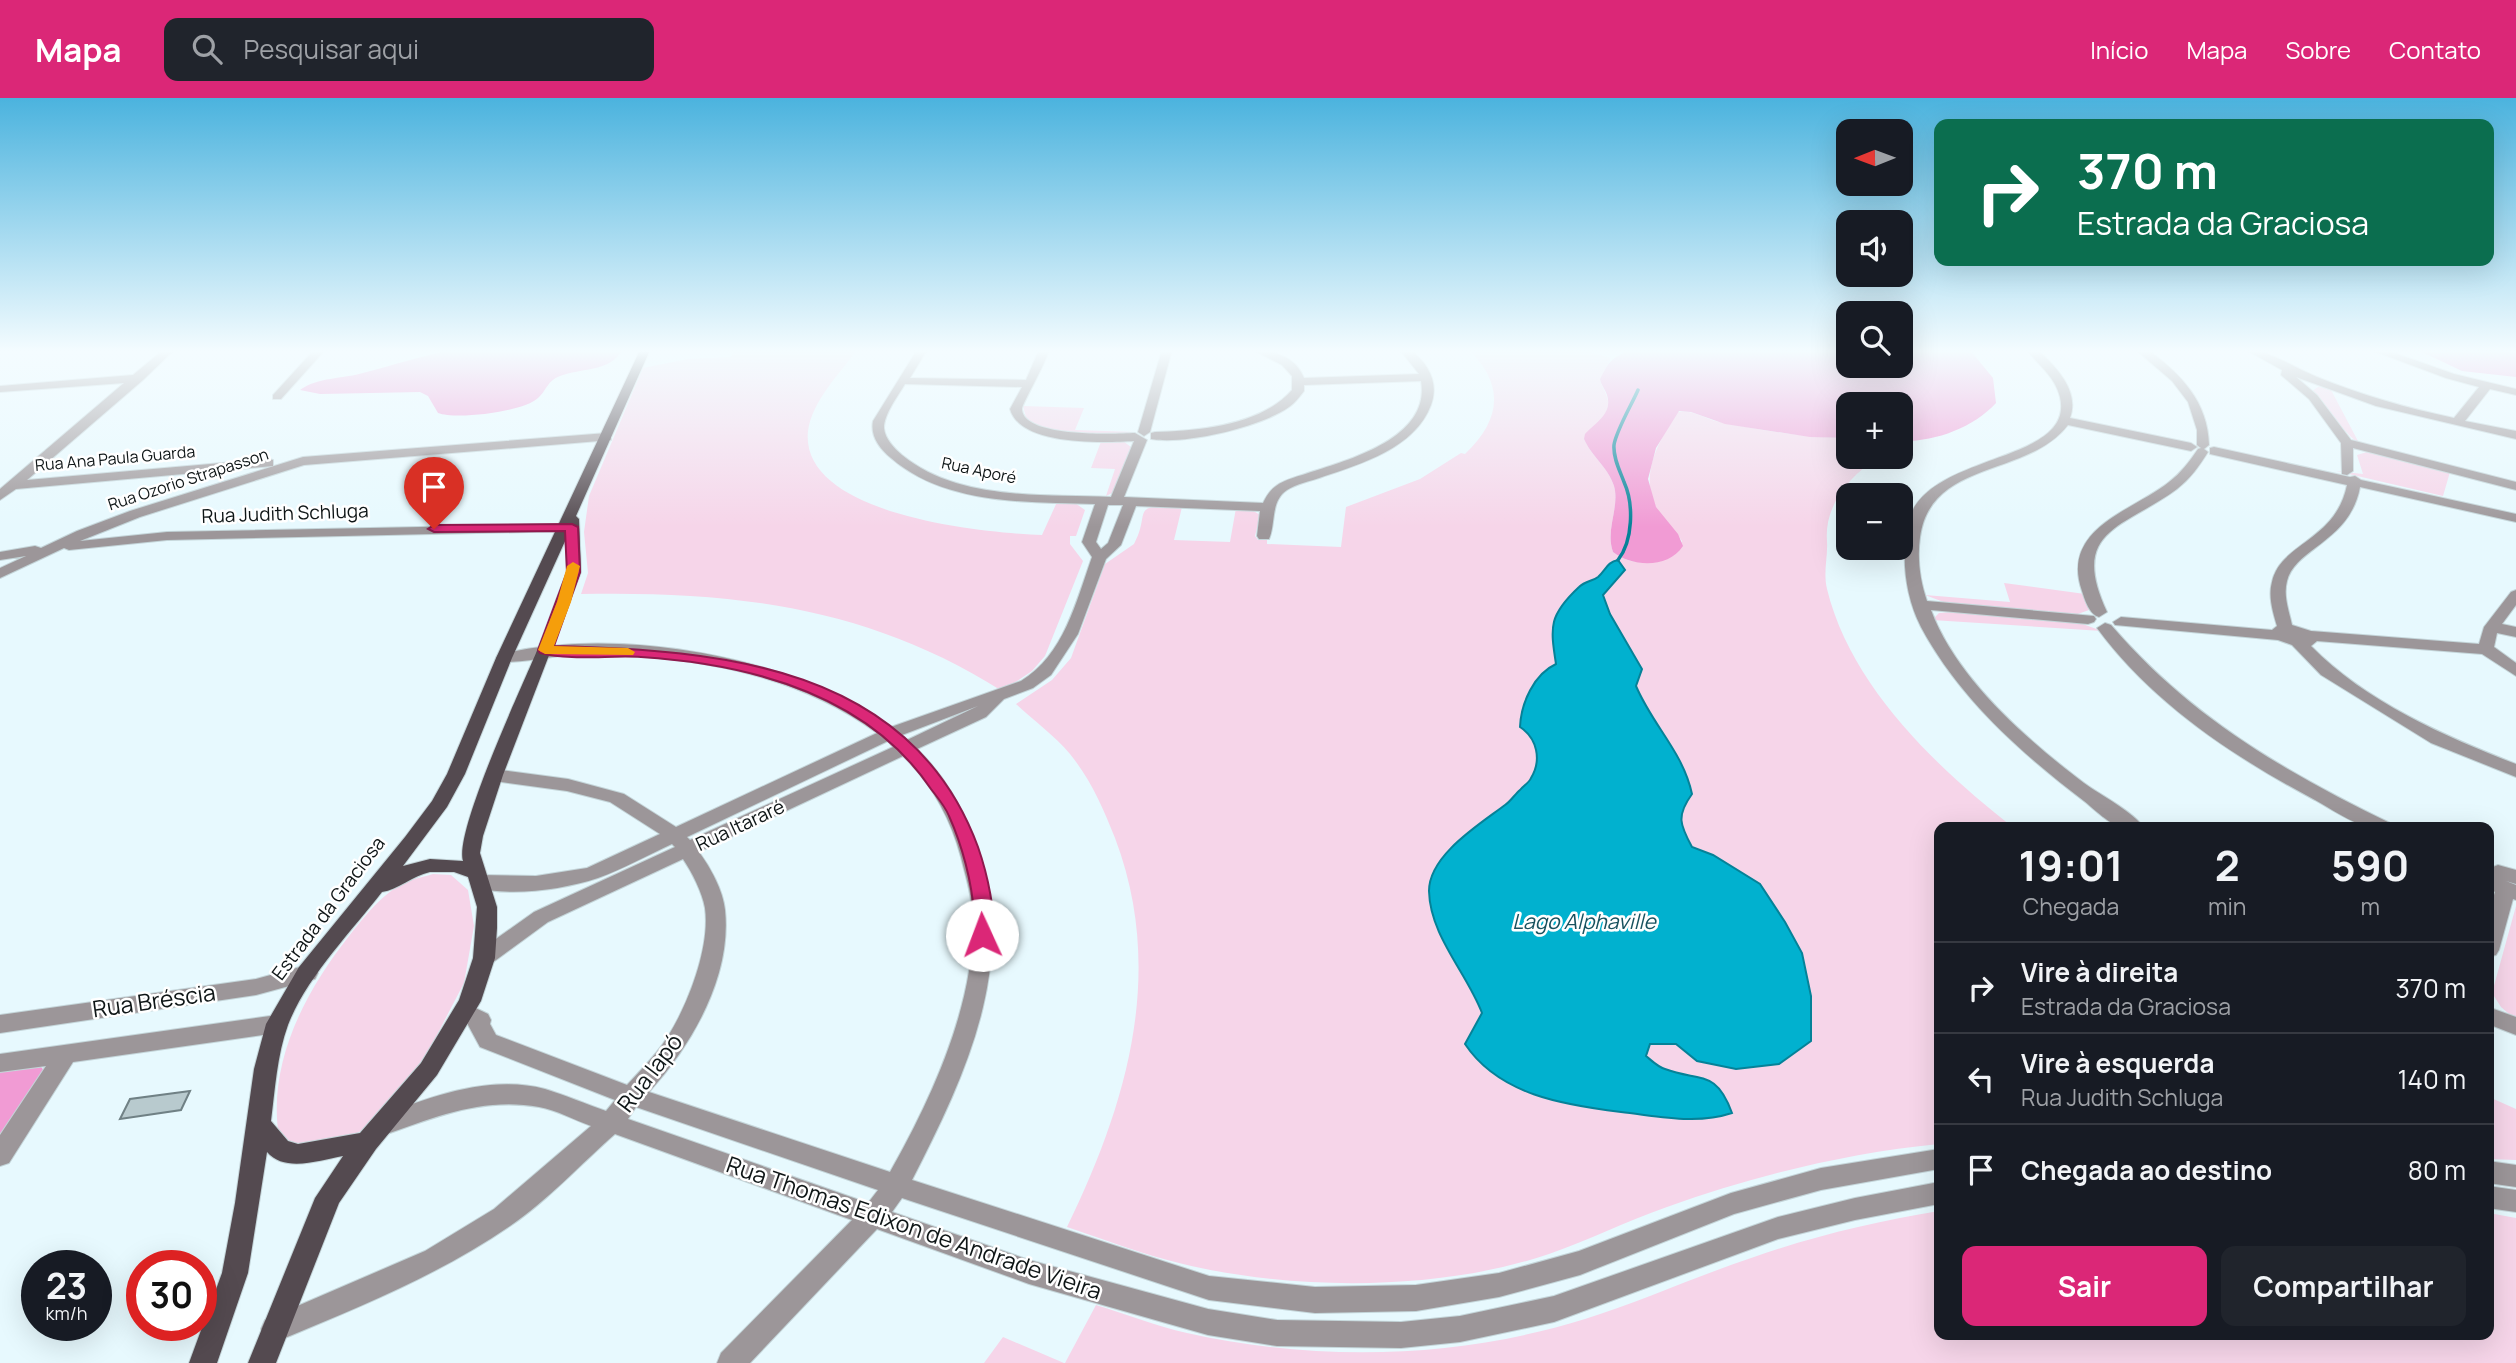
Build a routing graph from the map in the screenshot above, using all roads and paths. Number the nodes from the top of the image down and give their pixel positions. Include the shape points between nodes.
1 (102, 409) edge
2 (619, 409) edge
3 (885, 409) edge
4 (1016, 409) edge
5 (1152, 409) edge
6 (1275, 409) edge
7 (1424, 409) edge
8 (2067, 409) edge
9 (2197, 409) edge
10 (2322, 409) edge
11 (2405, 409) edge
12 (2467, 409) edge
13 (2066, 421) junction
14 (2457, 422) junction
15 (2516, 435) edge
16 (1144, 436) junction
17 (607, 437) junction
18 (2347, 443) junction
19 (2202, 449) junction
20 (303, 461) junction
21 (2351, 476) junction
22 (13, 485) junction
23 (2516, 486) edge
24 (0, 496) edge
25 (1109, 501) junction
26 (1132, 502) junction
27 (1267, 507) junction
28 (2516, 518) edge
29 (570, 522) junction
30 (1264, 536) dead end
31 (55, 547) junction
32 (0, 556) edge
33 (1099, 557) junction
34 (0, 574) edge
35 (2516, 596) edge
36 (1922, 605) junction
37 (2103, 620) junction
38 (2492, 627) junction
39 (2516, 632) edge
40 (2293, 635) junction
41 (2486, 649) junction
42 (545, 650) junction
43 (504, 658) junction
44 (2516, 671) edge
45 (898, 741) junction
46 (2516, 771) edge
47 (494, 775) junction
48 (2127, 822) edge
49 (2372, 822) edge
50 (682, 843) junction
51 (479, 878) junction
52 (2507, 878) edge
53 (359, 907) junction
54 (2494, 927) edge
55 (484, 958) junction
56 (307, 973) junction
57 (465, 1011) junction
58 (2494, 1017) edge
59 (0, 1024) edge
60 (277, 1024) junction
61 (2516, 1026) edge
62 (67, 1052) junction
63 (0, 1063) edge
64 (631, 1096) junction
65 (259, 1124) junction
66 (611, 1124) junction
67 (376, 1134) junction
68 (0, 1156) edge
69 (1934, 1160) edge
70 (2494, 1173) edge
71 (2516, 1176) edge
72 (896, 1185) junction
73 (1934, 1194) edge
74 (2494, 1198) edge
75 (2516, 1201) edge
76 (873, 1217) junction
77 (275, 1329) junction
78 (203, 1363) edge
79 (262, 1363) edge
80 (731, 1363) edge

1 - 22 street
2 - 17 main road, Estrada da Graciosa
3 - 25 street, Rua Aporé via 878,429 885,446 899,462 923,476 994,494
4 - 16 street via 1019,420 1030,428 1069,435
5 - 16 street
6 - 16 street via 1213,430
7 - 27 street via 1409,429 1370,454 1282,487
8 - 13 street
9 - 19 street via 2204,429
10 - 18 street
11 - 14 street
12 - 14 street
13 - 19 street
13 - 36 street via 2044,443 1968,472 1931,496 1917,514 1910,557
14 - 15 street
16 - 25 street
17 - 20 street, Rua Ozorio Strapasson
17 - 29 main road, Estrada da Graciosa
18 - 21 street
18 - 23 street
19 - 21 street
19 - 37 street via 2196,466 2182,482 2097,534 2086,569
20 - 22 street, Rua Ana Paula Guarda
20 - 31 street, Rua Ozorio Strapasson via 135,514
21 - 28 street
21 - 40 street via 2348,507 2333,527 2296,557 2277,584 2277,604
22 - 24 street
25 - 26 street
25 - 33 street via 1089,542
26 - 27 street
26 - 33 street via 1114,545
27 - 30 street
29 - 31 street, Rua Judith Schluga via 167,536
29 - 42 main road, Estrada da Graciosa via 573,572
29 - 43 main road, Estrada da Graciosa
31 - 32 street, Rua Judith Schluga
31 - 34 street, Rua Ozorio Strapasson
33 - 45 street, Rua Itararé via 1082,606 1056,660 1045,672 980,713
35 - 38 street
36 - 37 street
36 - 48 street via 1925,620 1946,656 1980,699 2023,741
37 - 40 street
37 - 49 street via 2129,658 2242,751 2319,797
38 - 39 street
38 - 41 street
40 - 41 street
40 - 46 street via 2327,672 2437,739
41 - 44 street
42 - 43 street
42 - 45 street via 642,652 772,673 828,694
42 - 47 main road, Estrada da Graciosa
43 - 53 main road, Estrada da Graciosa via 440,803
45 - 50 street, Rua Itararé
45 - 72 street via 927,769 957,814 972,857 983,914 979,976 966,1031 938,1104
47 - 50 street, Rua Iapó via 568,785 617,798
47 - 51 main road, Estrada da Graciosa via 470,853
50 - 51 street, Rua Itararé via 553,882 521,885
50 - 55 street, Rua Itararé via 541,917
50 - 64 street, Rua Iapó via 700,868 715,908 713,953 694,1010 666,1058
51 - 53 main road via 461,865 417,867 399,875
51 - 55 main road, Estrada da Graciosa via 487,907
52 - 54 street
53 - 56 main road, Estrada da Graciosa
55 - 57 main road, Estrada da Graciosa
56 - 59 street, Rua Bréscia via 256,987
56 - 60 main road, Estrada da Graciosa
57 - 64 street, Rua Thomas Edixon de Andrade Vieira via 480,1020 478,1025 488,1041
57 - 67 main road, Estrada da Graciosa via 429,1069
58 - 61 street
60 - 62 street, Rua Bréscia
60 - 65 main road, Estrada da Graciosa
62 - 63 street, Rua Bréscia
62 - 68 street
64 - 66 street, Rua Iapó
64 - 72 street, Rua Thomas Edixon de Andrade Vieira
65 - 67 main road via 280,1149 298,1154
65 - 78 main road, Estrada da Graciosa via 235,1273
66 - 67 street, Rua Thomas Edixon de Andrade Vieira via 542,1098 502,1093 459,1097
66 - 76 street, Rua Thomas Edixon de Andrade Vieira
66 - 77 street, Rua Iapó via 503,1217 434,1259
67 - 77 main road, Estrada da Graciosa via 328,1198
69 - 72 street, Rua Thomas Edixon de Andrade Vieira via 1821,1179 1731,1204 1580,1263 1499,1284 1416,1298 1315,1300 1209,1288
70 - 71 street
72 - 76 street
73 - 76 street, Rua Thomas Edixon de Andrade Vieira via 1778,1228 1554,1308 1460,1329 1401,1335 1277,1333 1208,1322 1029,1272
74 - 75 street
76 - 80 street
77 - 79 main road, Estrada da Graciosa

